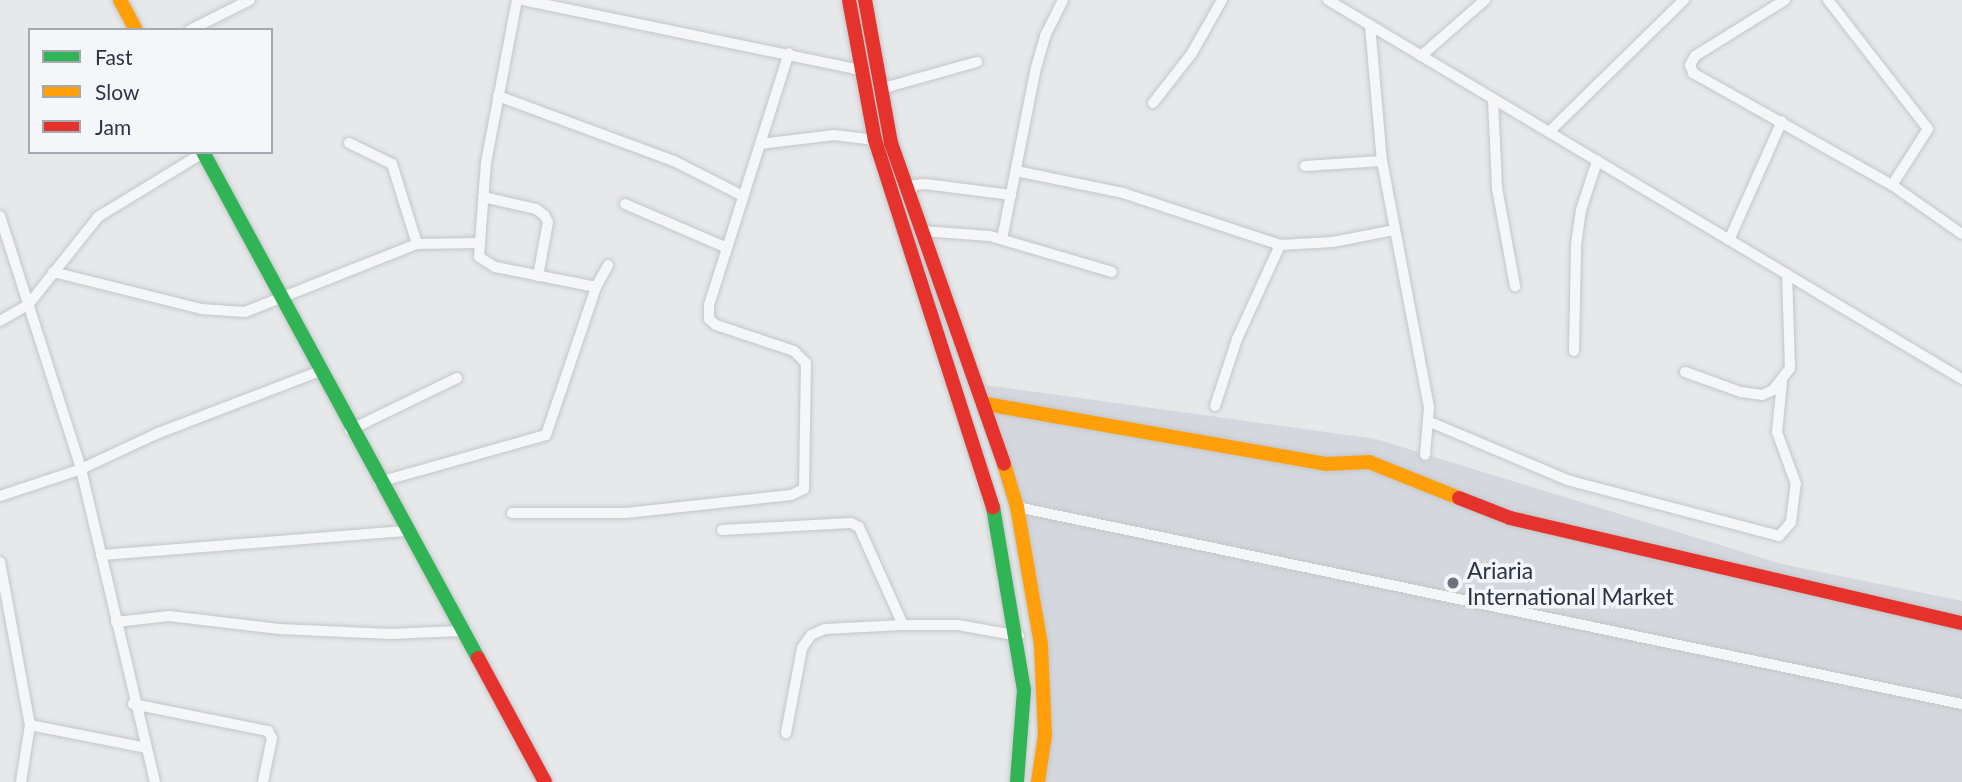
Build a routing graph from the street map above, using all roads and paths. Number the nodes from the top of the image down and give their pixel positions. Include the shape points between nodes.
1 (120, 0) edge
2 (250, 0) edge
3 (517, 0) edge
4 (523, 0) edge
5 (849, 0) edge
6 (865, 0) edge
7 (1063, 0) edge
8 (1222, 0) edge
9 (1328, 0) edge
10 (1485, 0) edge
11 (1684, 0) edge
12 (1785, 0) edge
13 (1828, 0) edge
14 (1370, 25) junction
15 (135, 28) edge
16 (194, 28) edge
17 (789, 53) junction
18 (1420, 56) junction
19 (977, 62) dead end
20 (860, 70) junction
21 (880, 89) junction
22 (498, 96) junction
23 (1493, 99) junction
24 (1153, 103) dead end
25 (1782, 121) junction
26 (1549, 132) junction
27 (875, 140) junction
28 (349, 143) dead end
29 (760, 144) junction
30 (200, 154) edge
31 (204, 154) edge
32 (1382, 161) junction
33 (1597, 161) junction
34 (1305, 166) dead end
35 (1016, 172) junction
36 (1892, 185) junction
37 (910, 195) junction
38 (1011, 195) junction
39 (743, 196) junction
40 (483, 197) junction
41 (625, 204) dead end
42 (0, 216) edge
43 (1394, 230) junction
44 (922, 231) junction
45 (1962, 234) edge
46 (1002, 240) junction
47 (1729, 240) junction
48 (479, 243) junction
49 (416, 244) junction
50 (1280, 245) junction
51 (727, 248) junction
52 (608, 265) dead end
53 (53, 272) junction
54 (1112, 272) dead end
55 (1787, 274) junction
56 (538, 276) junction
57 (1515, 286) dead end
58 (596, 287) junction
59 (284, 297) junction
60 (27, 305) junction
61 (0, 321) edge
62 (1574, 351) dead end
63 (320, 371) junction
64 (1685, 372) dead end
65 (457, 378) dead end
66 (1962, 379) edge
67 (1782, 382) junction
68 (986, 404) junction
69 (1215, 406) dead end
70 (1430, 422) junction
71 (350, 430) junction
72 (1425, 455) dead end
73 (81, 469) junction
74 (379, 482) junction
75 (0, 496) edge
76 (1017, 507) junction
77 (512, 513) dead end
78 (722, 530) dead end
79 (406, 531) junction
80 (102, 555) junction
81 (0, 562) edge
82 (5, 605) edge
83 (116, 622) junction
84 (1962, 623) edge
85 (903, 625) junction
86 (463, 631) junction
87 (1019, 636) junction
88 (134, 704) junction
89 (1962, 704) edge
90 (30, 725) junction
91 (786, 733) dead end
92 (146, 748) junction
93 (21, 782) edge
94 (155, 782) edge
95 (263, 782) edge
96 (545, 782) edge
97 (1017, 782) edge
98 (1038, 782) edge

1 - 15 main road
2 - 16 street
3 - 22 street
4 - 17 street
5 - 20 main road
6 - 21 main road
7 - 35 street via 1039,57
8 - 24 street via 1192,53
9 - 14 street
10 - 18 street
11 - 26 street
12 - 25 street via 1695,55 1690,65 1700,78
13 - 36 street via 1928,129
14 - 18 street
14 - 32 street
17 - 20 street
17 - 29 street
18 - 23 street
19 - 21 street
20 - 27 main road
21 - 37 main road via 891,143
22 - 39 street via 674,161
22 - 40 street
23 - 26 street
23 - 57 street via 1497,188
25 - 36 street
25 - 47 street
26 - 33 street
27 - 29 street via 834,135
27 - 87 main road via 992,500
28 - 49 street via 391,164
29 - 39 street
30 - 53 street via 98,217
31 - 59 main road
32 - 34 street
32 - 43 street
33 - 47 street
33 - 62 street via 1581,210 1576,245
35 - 38 street
35 - 50 street via 1123,193
36 - 45 street
37 - 38 street via 913,185 925,184
37 - 44 main road
38 - 46 street
39 - 51 street
40 - 48 street
40 - 56 street via 544,215 548,222
41 - 51 street
42 - 60 street
43 - 50 street via 1334,242
43 - 70 street
44 - 46 street
44 - 68 main road
46 - 54 street
47 - 55 street
48 - 49 street
48 - 56 street via 479,257 485,265
49 - 59 street
50 - 69 street via 1237,339
51 - 77 street via 709,319 794,351 806,363 804,489 791,495 626,513
52 - 58 street
53 - 59 street via 227,313 244,312
53 - 60 street
55 - 66 street
55 - 67 street via 1791,350
56 - 58 street
58 - 74 street via 546,435
59 - 63 main road
60 - 61 street
60 - 73 street via 46,348
63 - 71 main road
63 - 73 street via 156,434
64 - 67 street via 1762,395
65 - 71 street
67 - 70 street via 1777,425 1796,484 1791,522 1779,536 1567,480
68 - 76 main road
68 - 84 main road via 1326,464 1369,462 1510,518
70 - 72 street
71 - 74 main road
73 - 75 street
73 - 80 street
74 - 79 main road
76 - 89 street
76 - 98 main road via 1041,645 1045,735
78 - 85 street via 851,523 864,536
79 - 80 street
79 - 86 main road
80 - 83 street
81 - 82 street
82 - 90 street
83 - 86 street via 169,616 279,629 390,634
83 - 88 street
85 - 87 street via 958,625
85 - 91 street via 825,629 811,635 802,648
86 - 96 main road
87 - 97 main road via 1024,690
88 - 92 street
88 - 95 street via 268,731 272,738
90 - 92 street
90 - 93 street
92 - 94 street

